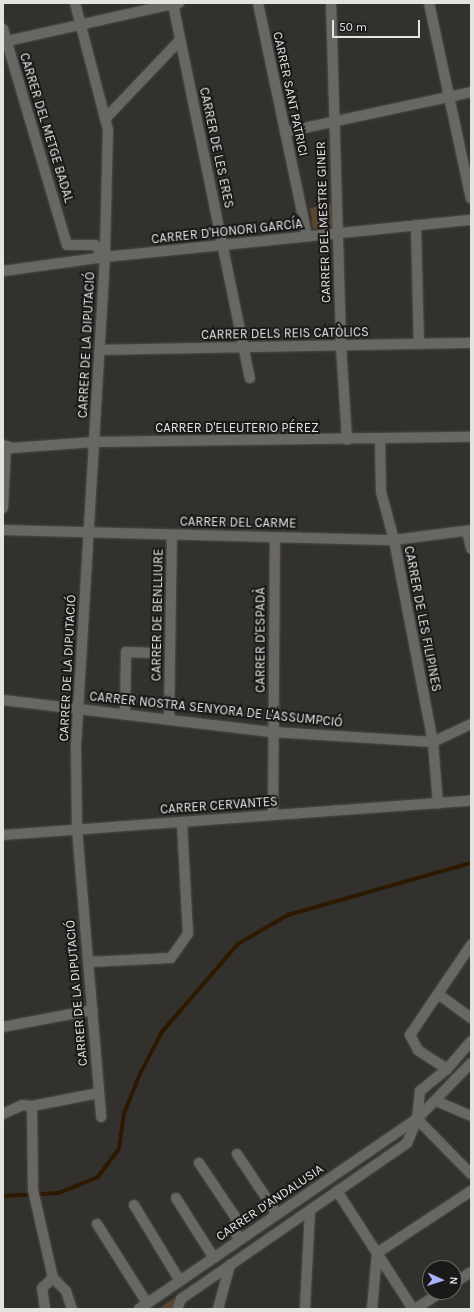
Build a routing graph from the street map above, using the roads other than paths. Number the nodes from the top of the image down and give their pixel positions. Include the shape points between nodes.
1 (76, 3) edge
2 (175, 3) edge
3 (258, 3) edge
4 (331, 3) edge
5 (429, 3) edge
6 (81, 25) junction
7 (3, 29) edge
8 (180, 40) junction
9 (5, 42) edge
10 (471, 92) edge
11 (449, 96) junction
12 (105, 119) junction
13 (335, 121) junction
14 (285, 132) junction
15 (471, 199) edge
16 (471, 220) edge
17 (416, 225) junction
18 (338, 233) junction
19 (307, 236) junction
20 (222, 245) junction
21 (105, 257) junction
22 (3, 271) edge
23 (471, 343) edge
24 (419, 344) junction
25 (341, 346) junction
26 (243, 348) junction
27 (100, 350) junction
28 (250, 378) dead end
29 (471, 437) edge
30 (347, 440) junction
31 (380, 440) junction
32 (94, 442) junction
33 (4, 445) edge
34 (3, 508) edge
35 (3, 530) edge
36 (469, 530) edge
37 (89, 532) junction
38 (172, 535) junction
39 (275, 537) junction
40 (394, 540) junction
41 (471, 549) edge
42 (149, 653) dead end
43 (3, 700) edge
44 (78, 710) junction
45 (126, 715) junction
46 (169, 720) junction
47 (471, 724) edge
48 (273, 732) junction
49 (433, 742) junction
50 (471, 801) edge
51 (438, 804) junction
52 (273, 816) junction
53 (182, 822) junction
54 (77, 830) junction
55 (3, 835) edge
56 (471, 946) edge
57 (88, 962) junction
58 (438, 994) junction
59 (92, 1010) junction
60 (471, 1018) edge
61 (3, 1027) edge
62 (471, 1040) edge
63 (471, 1063) edge
64 (447, 1068) junction
65 (99, 1094) junction
66 (436, 1101) junction
67 (32, 1106) junction
68 (3, 1114) edge
69 (471, 1116) edge
70 (101, 1117) dead end
71 (417, 1119) junction
72 (237, 1154) dead end
73 (200, 1164) dead end
74 (471, 1174) edge
75 (337, 1191) junction
76 (471, 1191) edge
77 (176, 1198) dead end
78 (134, 1205) dead end
79 (310, 1210) junction
80 (277, 1214) junction
81 (97, 1224) dead end
82 (240, 1240) junction
83 (377, 1253) junction
84 (214, 1258) junction
85 (230, 1265) junction
86 (471, 1272) edge
87 (53, 1278) junction
88 (462, 1278) edge
89 (180, 1281) junction
90 (428, 1300) edge
91 (143, 1306) edge
92 (45, 1309) edge
93 (72, 1309) edge
94 (177, 1309) edge
95 (218, 1309) edge
96 (305, 1309) edge
97 (372, 1309) edge
98 (414, 1309) edge

1 - 6 street, CARRER DE LA DIPUTACIÓ
2 - 6 street
2 - 8 street, CARRER DE LES ERES
3 - 14 street, CARRER SANT PATRICI
4 - 13 street, CARRER DEL MESTRE GINER
5 - 11 street
6 - 9 street
6 - 12 street, CARRER DE LA DIPUTACIÓ
7 - 9 street, CARRER DEL METGE BADAL
8 - 12 street
8 - 20 street, CARRER DE LES ERES
9 - 21 street, CARRER DEL METGE BADAL via 67,245 95,245
10 - 11 street
11 - 13 street
11 - 15 street
12 - 21 street, CARRER DE LA DIPUTACIÓ via 108,130
13 - 14 street
13 - 18 street, CARRER DEL MESTRE GINER
14 - 19 street, CARRER SANT PATRICI
16 - 17 street, CARRER D'HONORI GARCÍA
17 - 18 street, CARRER D'HONORI GARCÍA
17 - 24 street
18 - 19 street, CARRER D'HONORI GARCÍA
18 - 25 street, CARRER DEL MESTRE GINER
19 - 20 street, CARRER D'HONORI GARCÍA
20 - 21 street, CARRER D'HONORI GARCÍA
20 - 26 street, CARRER DE LES ERES
21 - 22 street, CARRER D'HONORI GARCÍA
21 - 27 street, CARRER DE LA DIPUTACIÓ
23 - 24 street, CARRER DELS REIS CATÒLICS
24 - 25 street, CARRER DELS REIS CATÒLICS
25 - 26 street, CARRER DELS REIS CATÒLICS
25 - 30 street, CARRER DEL MESTRE GINER
26 - 27 street, CARRER DELS REIS CATÒLICS
26 - 28 street, CARRER DE LES ERES
27 - 32 street, CARRER DE LA DIPUTACIÓ
29 - 31 street, CARRER D'ELEUTERIO PÉREZ
30 - 31 street, CARRER D'ELEUTERIO PÉREZ
30 - 32 street, CARRER D'ELEUTERIO PÉREZ
31 - 40 street, CARRER DE LES FILIPINES via 381,492
32 - 33 street, CARRER D'ELEUTERIO PÉREZ via 12,448
32 - 37 street, CARRER DE LA DIPUTACIÓ
33 - 34 street
35 - 37 street, CARRER DEL CARME
36 - 40 street, CARRER DEL CARME
36 - 41 street
37 - 38 street, CARRER DEL CARME
37 - 44 street, CARRER DE LA DIPUTACIÓ
38 - 39 street, CARRER DEL CARME
38 - 46 street, CARRER DE BENLLIURE
39 - 40 street, CARRER DEL CARME
39 - 48 street, CARRER D'ESPADÀ
40 - 49 street, CARRER DE LES FILIPINES
42 - 45 street via 126,652
43 - 44 street, CARRER NOSTRA SENYORA DE L'ASSUMPCIÓ
44 - 45 street, CARRER NOSTRA SENYORA DE L'ASSUMPCIÓ
44 - 54 street, CARRER DE LA DIPUTACIÓ
45 - 46 street, CARRER NOSTRA SENYORA DE L'ASSUMPCIÓ
46 - 48 street, CARRER NOSTRA SENYORA DE L'ASSUMPCIÓ
47 - 49 street, CARRER NOSTRA SENYORA DE L'ASSUMPCIÓ
48 - 49 street, CARRER NOSTRA SENYORA DE L'ASSUMPCIÓ
48 - 52 street, CARRER D'ESPADÀ
49 - 51 street, CARRER DE LES FILIPINES
50 - 51 street, CARRER CERVANTES
51 - 52 street, CARRER CERVANTES
52 - 53 street, CARRER CERVANTES
53 - 54 street, CARRER CERVANTES
53 - 57 street via 188,934 171,958
54 - 55 street, CARRER CERVANTES
54 - 57 street, CARRER DE LA DIPUTACIÓ
56 - 58 street
57 - 59 street, CARRER DE LA DIPUTACIÓ
58 - 60 street
58 - 64 street via 410,1035 418,1050
59 - 61 street
59 - 65 street, CARRER DE LA DIPUTACIÓ
62 - 64 street, CARRER D'ANDALUSIA
63 - 66 street, CARRER D'ANDALUSIA
64 - 71 street, CARRER D'ANDALUSIA via 420,1091
65 - 67 street
65 - 70 street, CARRER DE LA DIPUTACIÓ
66 - 69 street
66 - 71 street, CARRER D'ANDALUSIA
67 - 68 street via 22,1105
67 - 87 street via 33,1190
71 - 74 street
71 - 75 street, CARRER D'ANDALUSIA via 407,1143
71 - 80 street, CARRER D'ANDALUSIA
72 - 80 street
73 - 82 street via 236,1218 235,1232
75 - 79 street, CARRER D'ANDALUSIA
75 - 83 street
76 - 83 street
77 - 84 street
78 - 89 street
79 - 85 street, CARRER D'ANDALUSIA
79 - 96 street
80 - 82 street, CARRER D'ANDALUSIA
81 - 91 street
82 - 84 street, CARRER D'ANDALUSIA
83 - 97 street
83 - 98 street
84 - 89 street, CARRER D'ANDALUSIA
85 - 94 street, CARRER D'ANDALUSIA via 181,1299
85 - 95 street
86 - 88 street
87 - 92 street via 42,1288
87 - 93 street via 66,1291
89 - 91 street, CARRER D'ANDALUSIA
90 - 98 street

